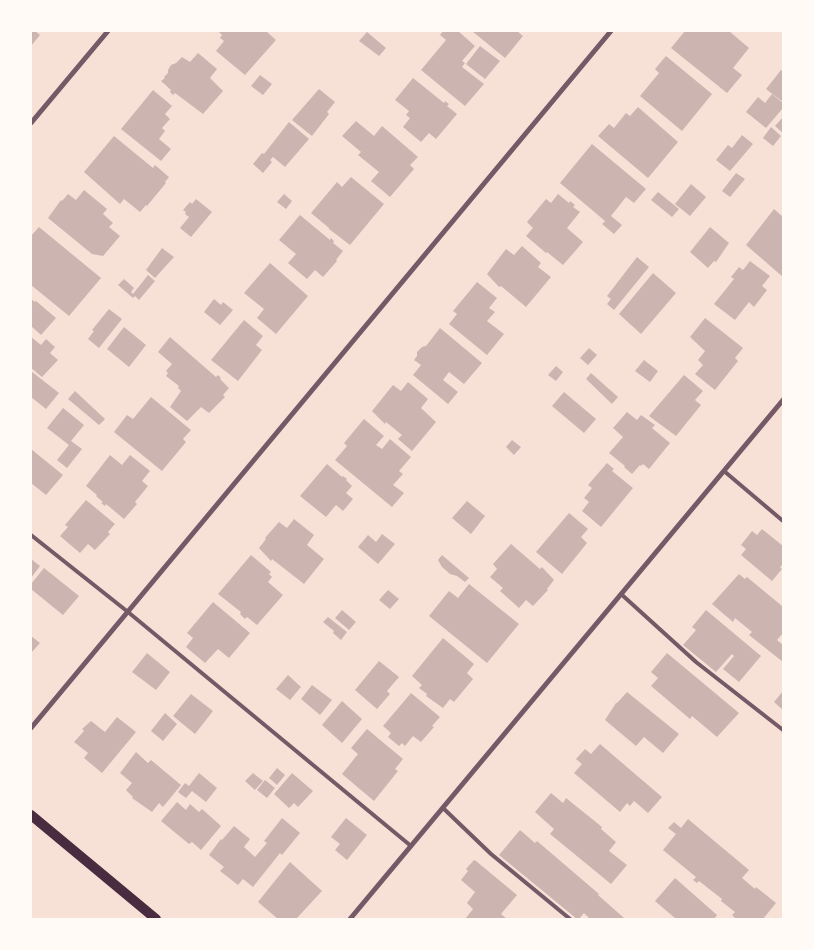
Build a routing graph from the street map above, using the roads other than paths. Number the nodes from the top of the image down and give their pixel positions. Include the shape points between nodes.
1 (108, 31) edge
2 (611, 31) edge
3 (31, 123) edge
4 (783, 400) edge
5 (724, 471) junction
6 (783, 521) edge
7 (31, 536) edge
8 (621, 594) junction
9 (128, 612) junction
10 (31, 728) edge
11 (783, 730) edge
12 (443, 808) junction
13 (31, 815) edge
14 (411, 846) junction
15 (156, 919) edge
16 (350, 919) edge
17 (570, 919) edge

1 - 3 street
2 - 9 street
4 - 5 street
5 - 6 lane
5 - 8 street
7 - 9 lane
8 - 11 lane via 696,662
8 - 12 street
9 - 10 street
9 - 14 lane
12 - 14 street
12 - 17 lane via 491,854
13 - 15 main road
14 - 16 street

